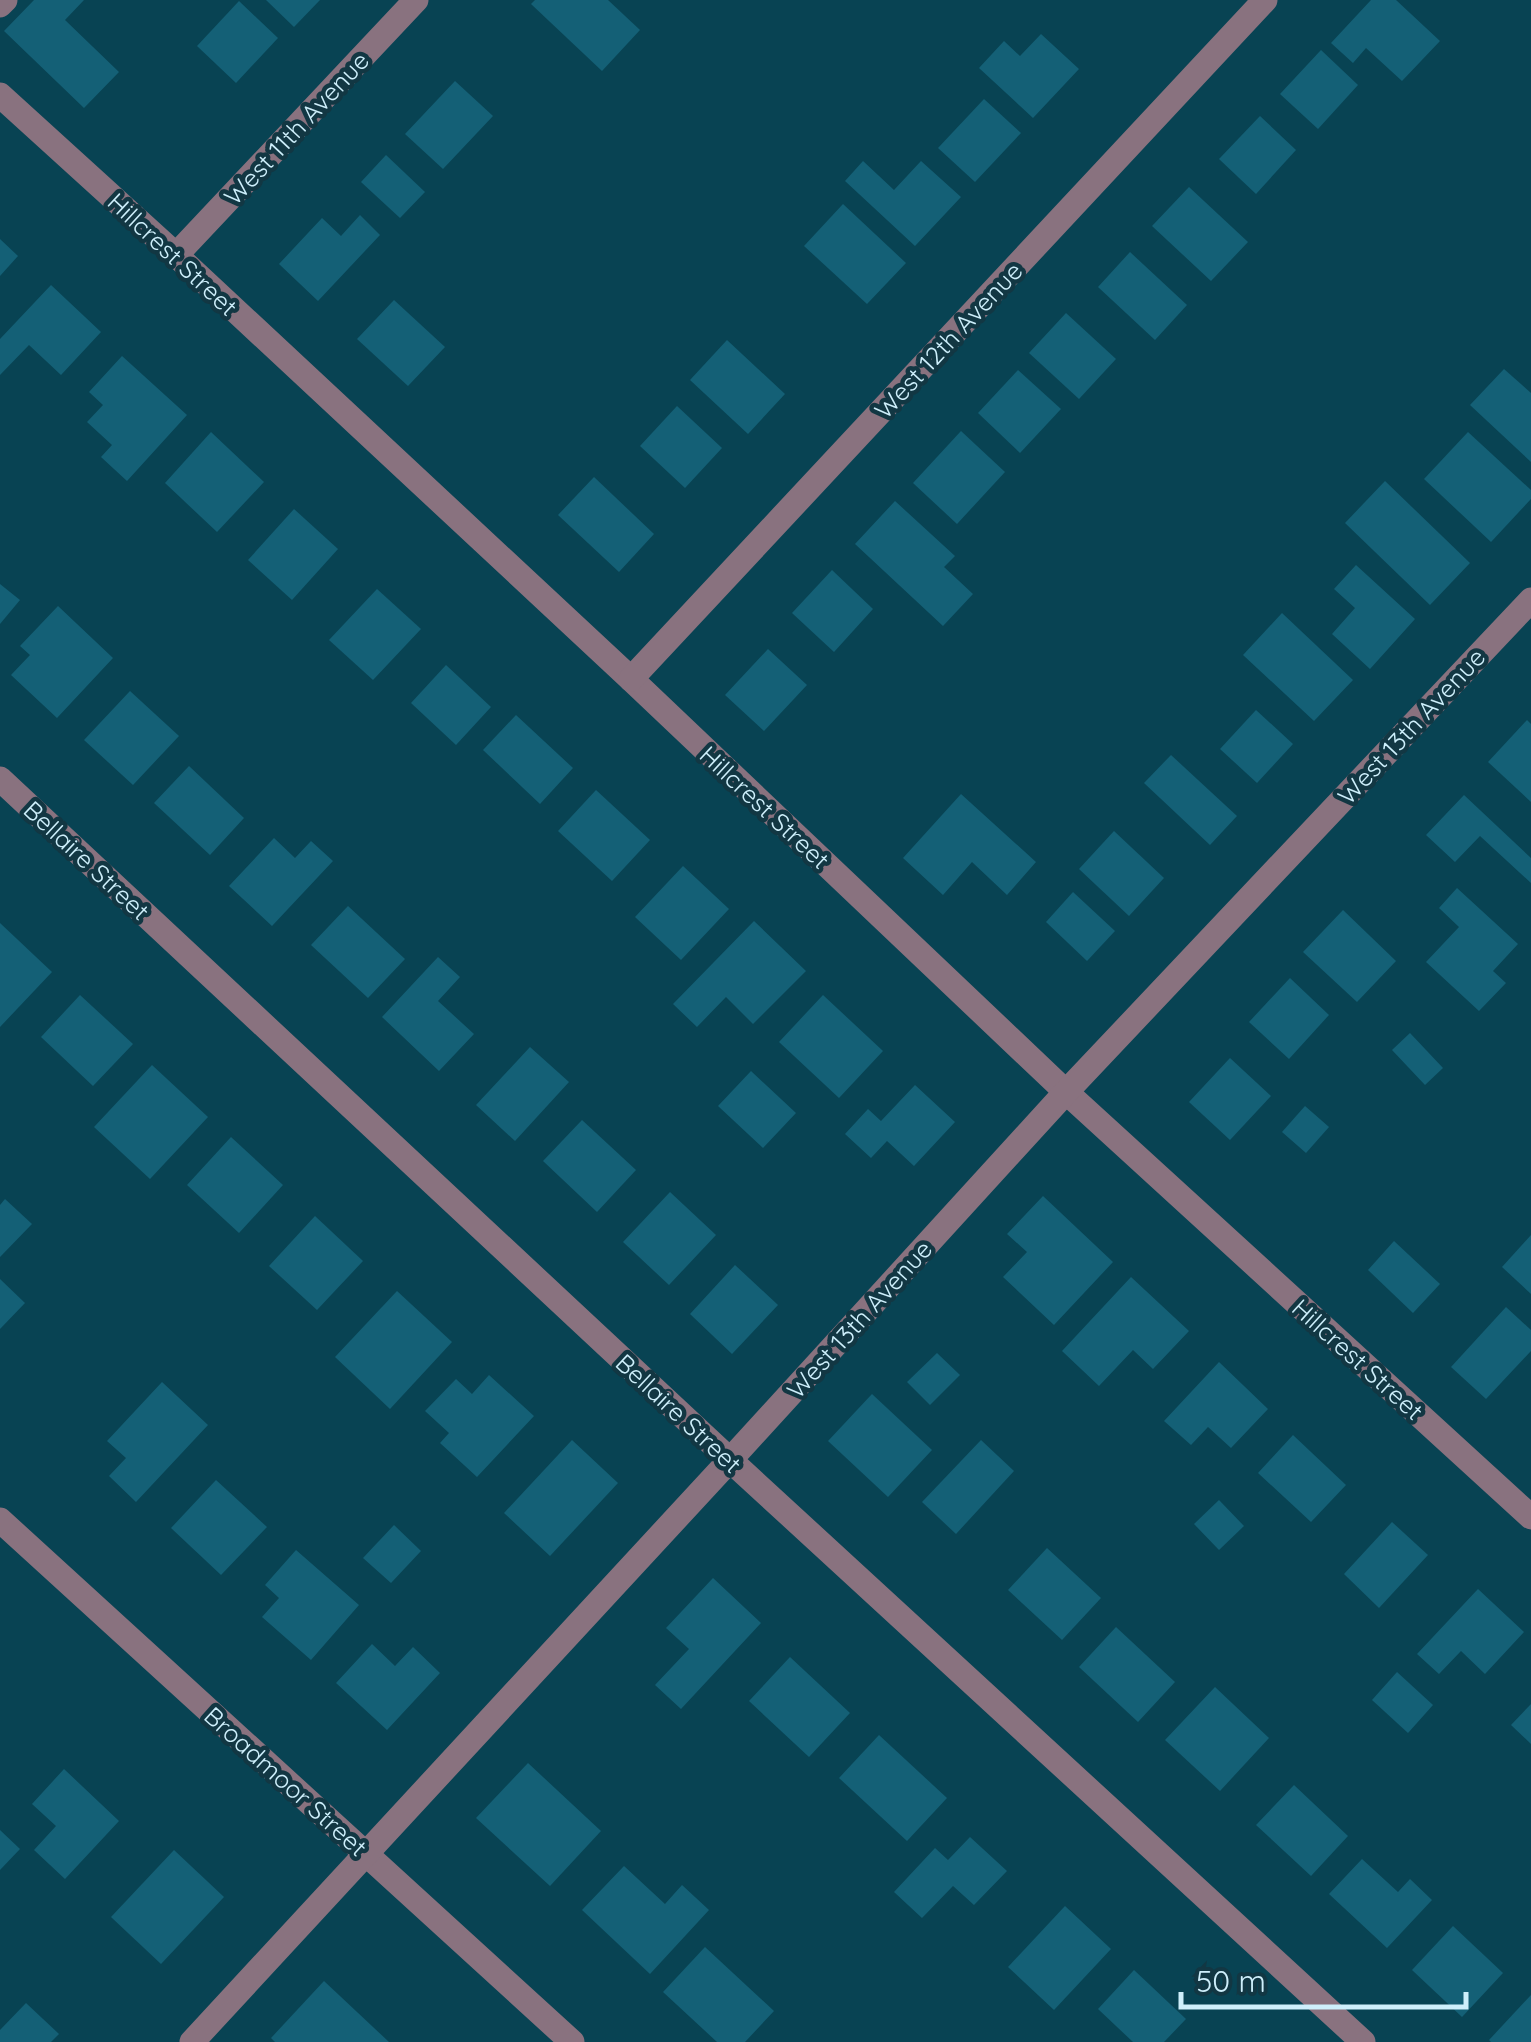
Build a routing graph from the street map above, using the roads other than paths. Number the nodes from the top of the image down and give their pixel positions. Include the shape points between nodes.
1 (416, 0) edge
2 (1265, 0) edge
3 (0, 95) edge
4 (176, 256) junction
5 (1531, 600) edge
6 (631, 680) junction
7 (0, 779) edge
8 (1066, 1092) junction
9 (730, 1460) junction
10 (1528, 1508) edge
11 (0, 1520) edge
12 (366, 1855) junction
13 (192, 2042) edge
14 (572, 2042) edge
15 (1364, 2042) edge

1 - 4 street, West 11th Avenue
2 - 6 street, West 12th Avenue
3 - 4 street, Hillcrest Street
4 - 6 street, Hillcrest Street
5 - 8 street, West 13th Avenue
6 - 8 street, Hillcrest Street
7 - 9 street, Bellaire Street
8 - 9 street, West 13th Avenue
8 - 10 street, Hillcrest Street
9 - 12 street, West 13th Avenue
9 - 15 street, Bellaire Street
11 - 12 street, Broadmoor Street
12 - 13 street, West 13th Avenue
12 - 14 street, Broadmoor Street

